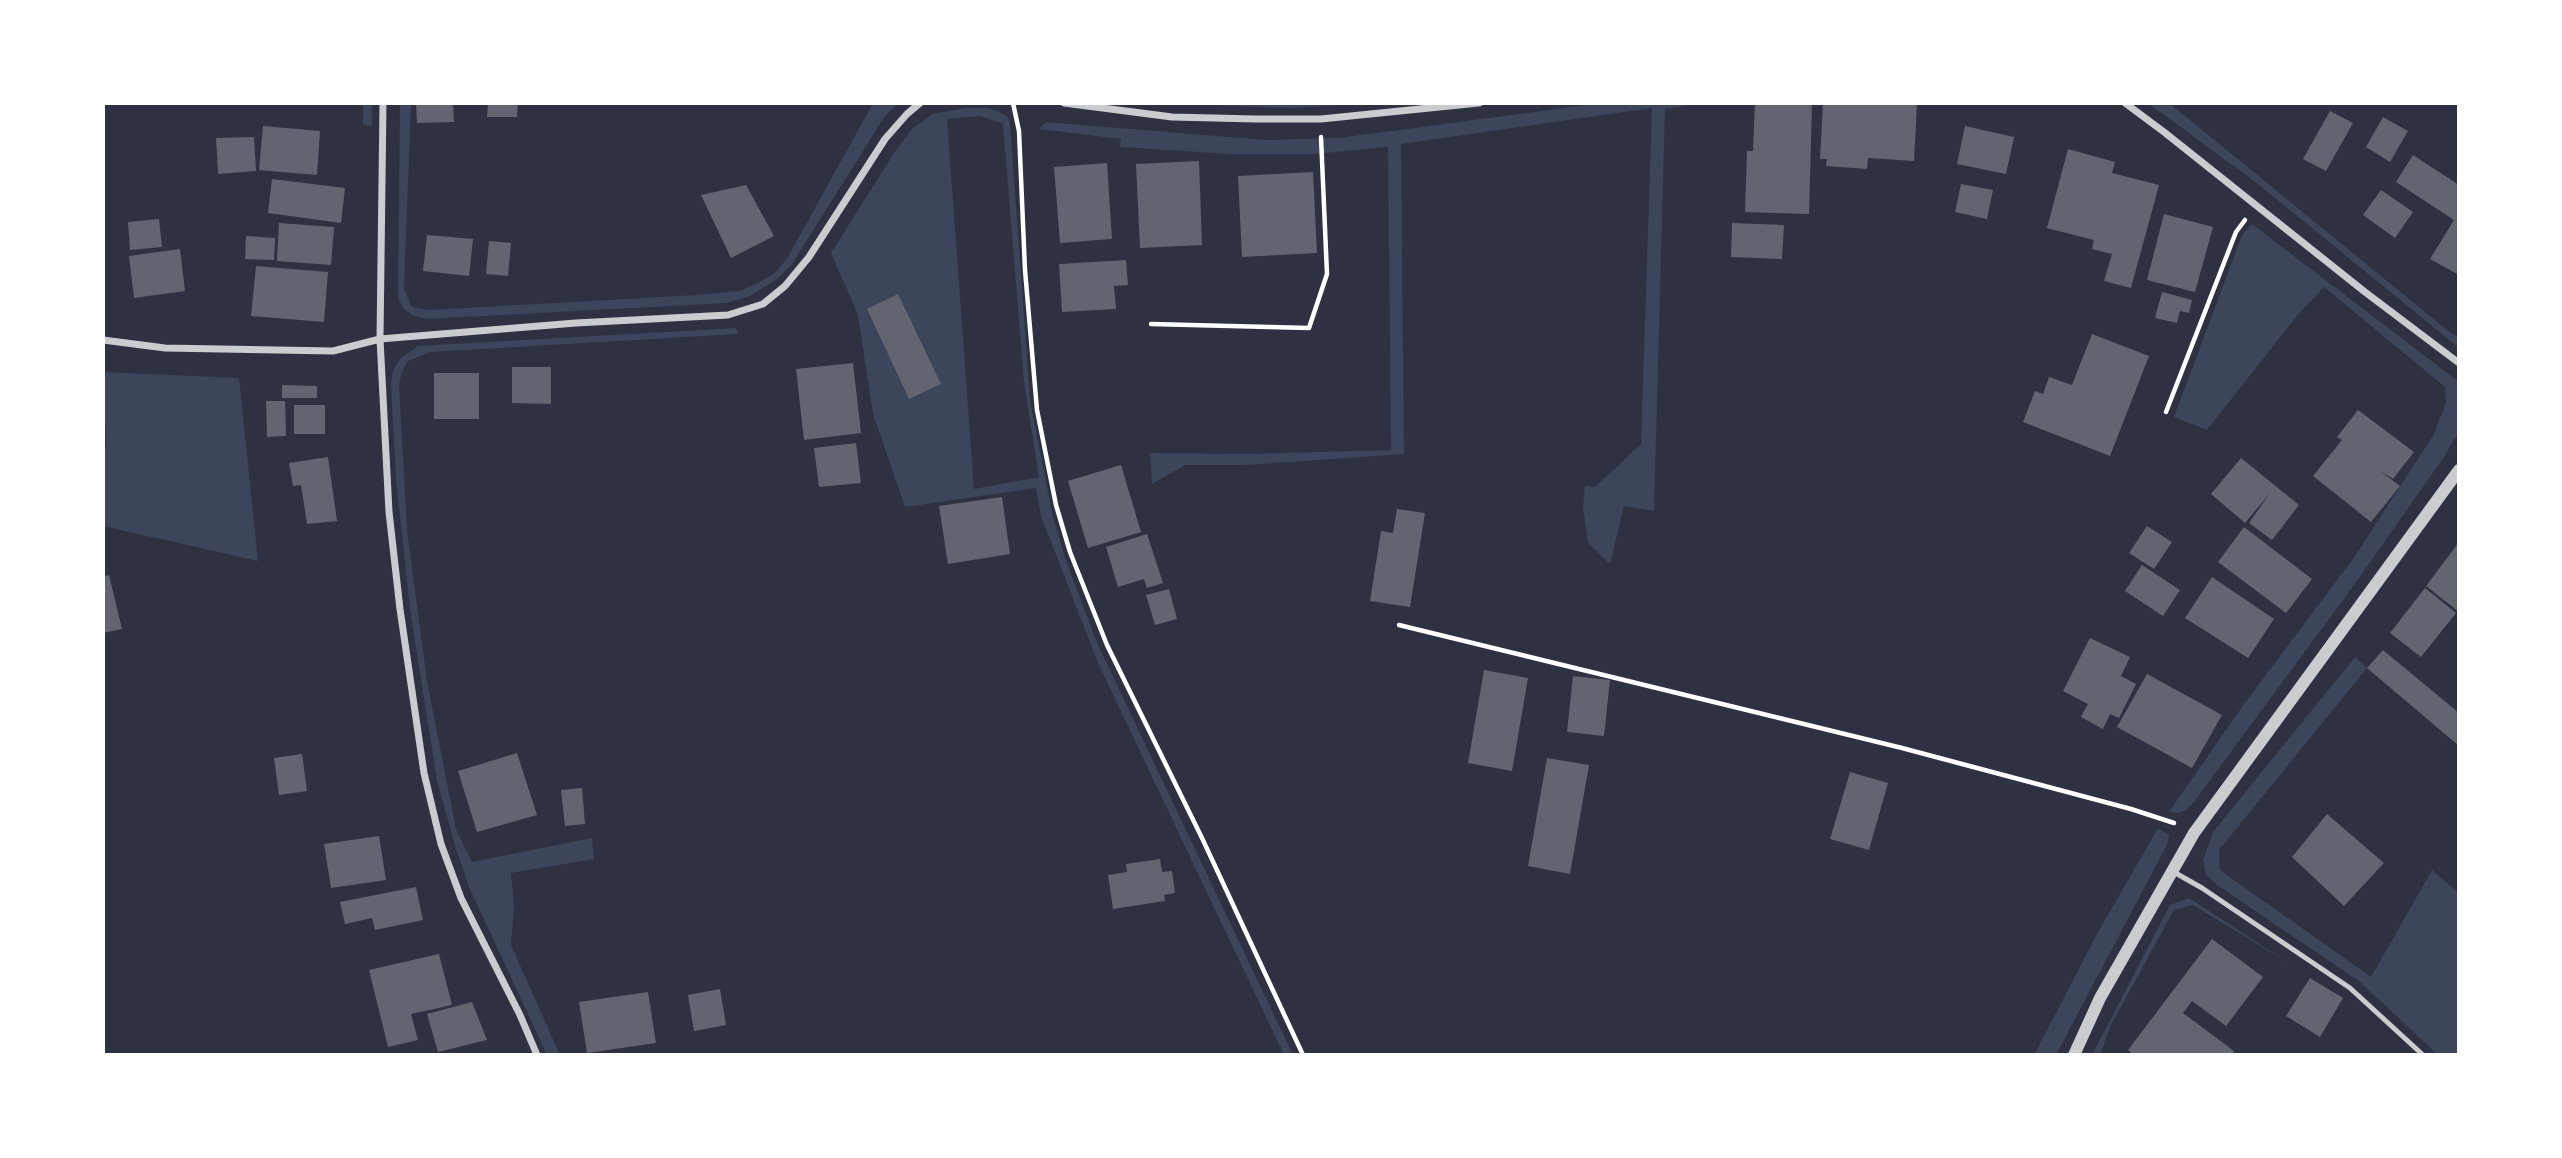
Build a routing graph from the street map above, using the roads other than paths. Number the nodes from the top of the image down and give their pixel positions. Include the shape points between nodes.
1 (383, 103) edge
2 (920, 103) edge
3 (1063, 103) edge
4 (1479, 103) edge
5 (2125, 103) edge
6 (380, 339) junction
7 (103, 340) edge
8 (2459, 363) edge
9 (2459, 470) edge
10 (2172, 871) junction
11 (537, 1055) edge
12 (2074, 1055) edge
13 (2423, 1055) edge

1 - 6 street
2 - 6 street via 885,139 809,257 763,304 728,315
3 - 4 street via 1172,117 1321,119
5 - 8 street
6 - 7 street via 333,351 165,348
6 - 11 street via 389,512 424,773 441,844 461,898
9 - 10 street via 2194,833
10 - 12 street via 2100,998
10 - 13 lane via 2350,988

